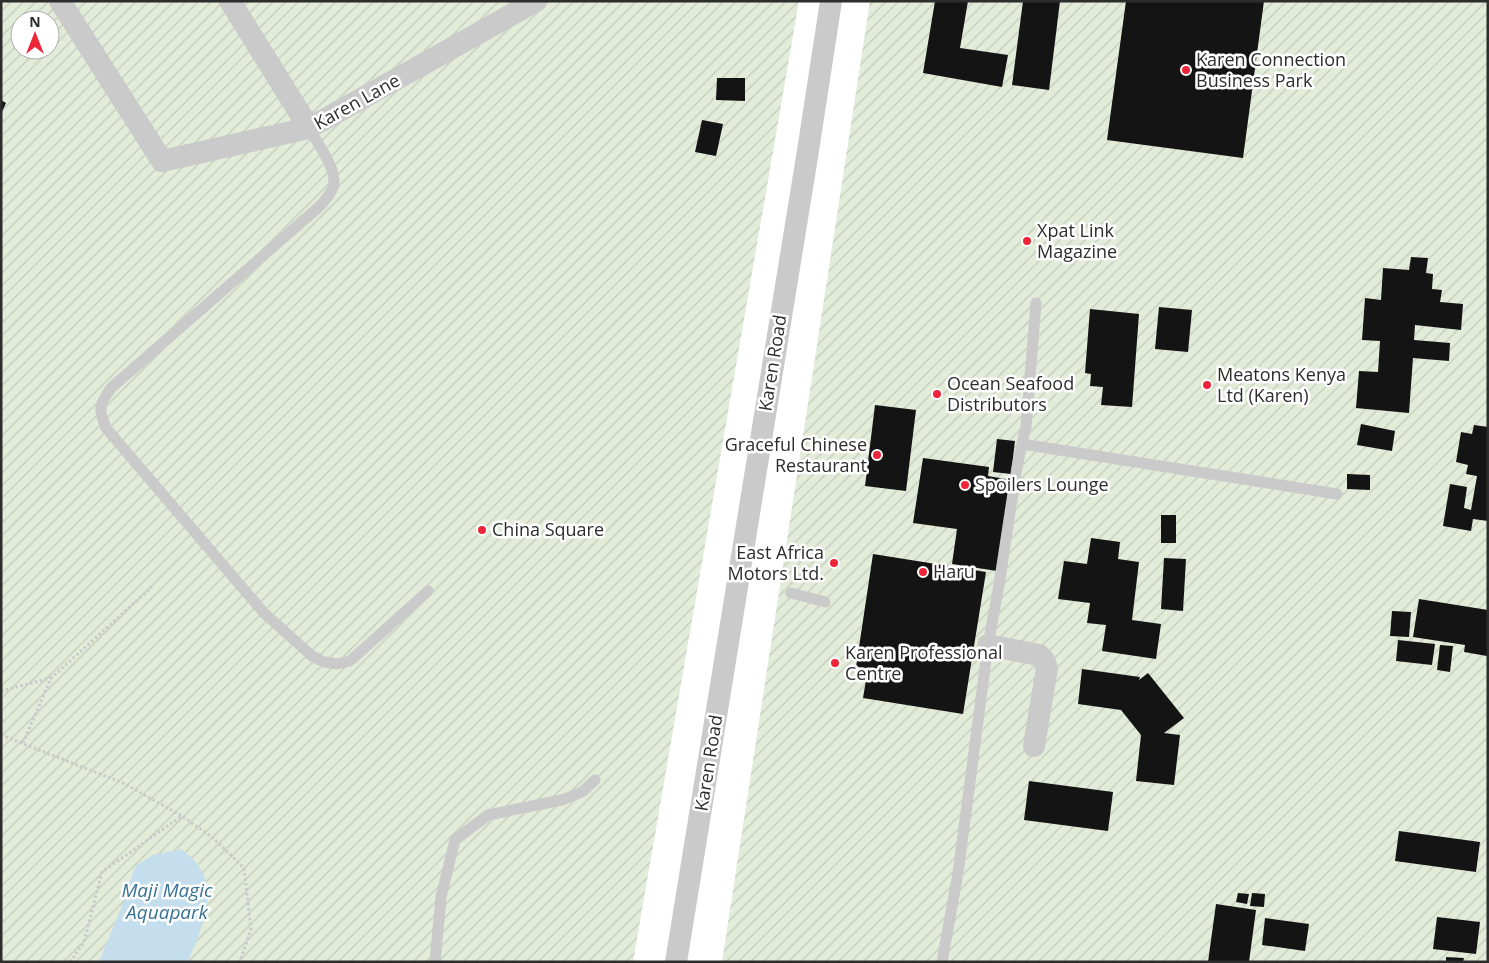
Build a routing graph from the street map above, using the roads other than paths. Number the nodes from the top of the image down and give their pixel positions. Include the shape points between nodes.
1 (60, 1) edge
2 (230, 1) edge
3 (536, 1) edge
4 (831, 1) edge
5 (309, 128) junction
6 (1036, 303) dead end
7 (1022, 444) junction
8 (1337, 494) dead end
9 (428, 591) dead end
10 (791, 593) dead end
11 (826, 602) dead end
12 (988, 645) junction
13 (1034, 746) dead end
14 (595, 780) dead end
15 (435, 962) edge
16 (676, 962) edge
17 (942, 962) edge

1 - 5 street, Karen Lane via 162,161
2 - 5 street
3 - 5 street, Karen Lane
4 - 16 street, Karen Road
5 - 9 lane via 332,169 334,183 329,196 111,388 100,407 101,415 106,428 264,613 312,656 337,664 350,661
6 - 7 lane
7 - 8 lane
7 - 12 lane
10 - 11 lane
12 - 13 street via 1039,654 1044,660 1047,668
12 - 17 lane via 958,873
14 - 15 lane via 582,792 562,800 488,815 455,840 440,897

